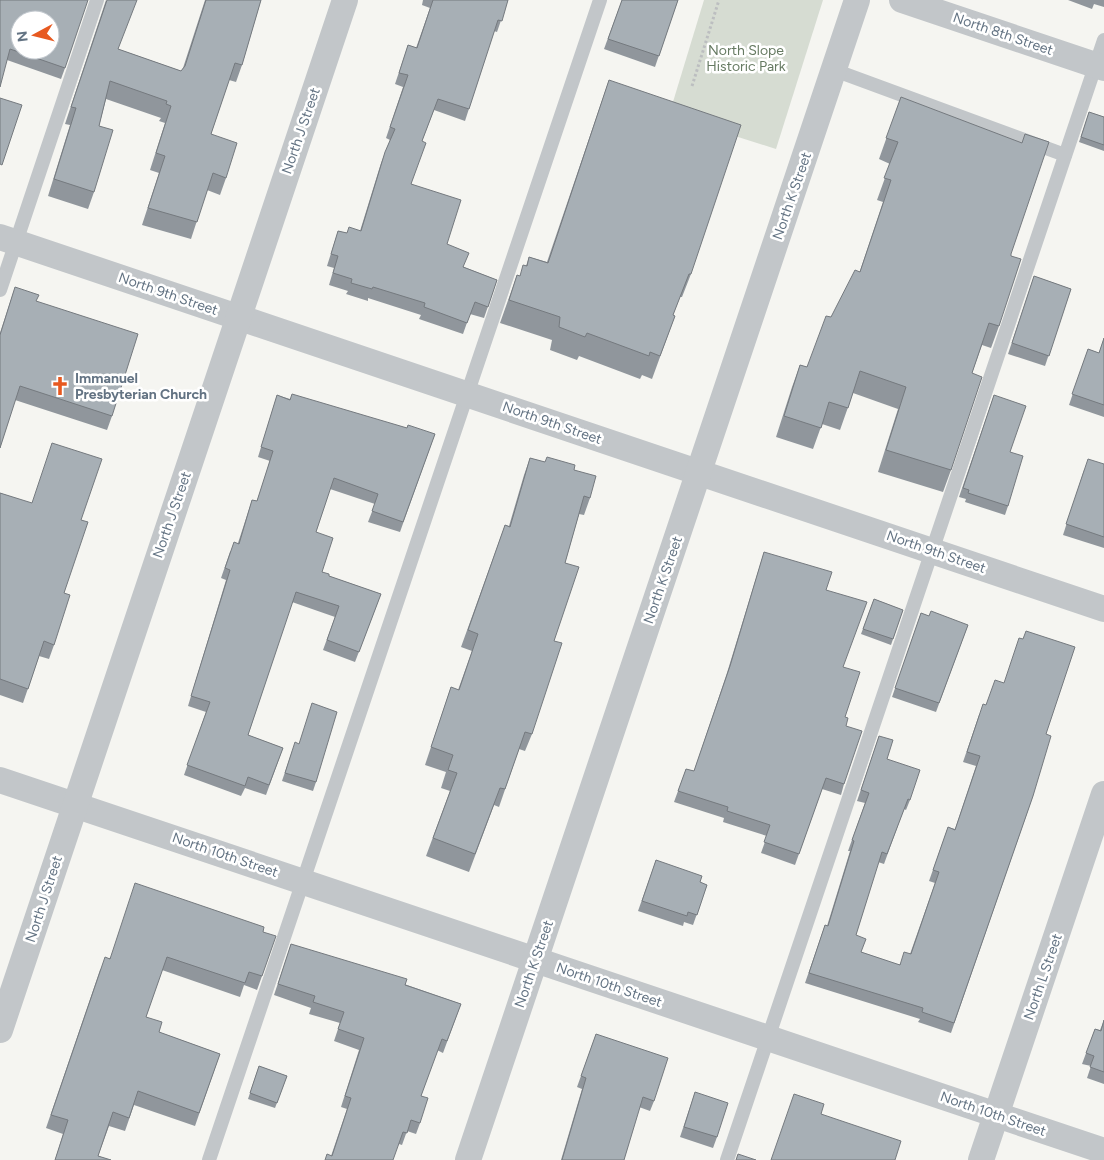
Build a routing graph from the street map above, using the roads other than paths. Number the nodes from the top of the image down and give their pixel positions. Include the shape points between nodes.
1 (97, 0) edge
2 (345, 0) edge
3 (600, 0) edge
4 (857, 0) edge
5 (902, 0) edge
6 (1104, 40) edge
7 (1100, 66) edge
8 (834, 70) junction
9 (1065, 156) junction
10 (8, 240) edge
11 (0, 290) edge
12 (238, 318) junction
13 (467, 395) junction
14 (699, 473) junction
15 (932, 551) junction
16 (1104, 609) edge
17 (0, 780) edge
18 (1104, 794) edge
19 (75, 805) junction
20 (303, 882) junction
21 (535, 960) junction
22 (0, 1030) edge
23 (768, 1038) junction
24 (996, 1115) junction
25 (1104, 1151) edge
26 (209, 1160) edge
27 (468, 1160) edge
28 (727, 1160) edge
29 (981, 1160) edge

1 - 10 lane
2 - 12 street, North J Street
3 - 13 lane
4 - 8 street, North K Street
5 - 7 street, North 8th Street
6 - 7 lane
7 - 9 lane
8 - 9 lane
8 - 14 street, North K Street
9 - 15 lane
10 - 11 lane
10 - 12 street, North 9th Street
12 - 13 street, North 9th Street
12 - 19 street, North J Street
13 - 14 street, North 9th Street
13 - 20 lane
14 - 15 street, North 9th Street
14 - 21 street, North K Street
15 - 16 street, North 9th Street
15 - 23 lane
17 - 19 street, North 10th Street
18 - 24 street, North L Street
19 - 20 street, North 10th Street
19 - 22 street, North J Street
20 - 21 street, North 10th Street
20 - 26 lane
21 - 23 street, North 10th Street
21 - 27 street, North K Street
23 - 24 street, North 10th Street
23 - 28 lane
24 - 25 street, North 10th Street
24 - 29 street, North L Street

